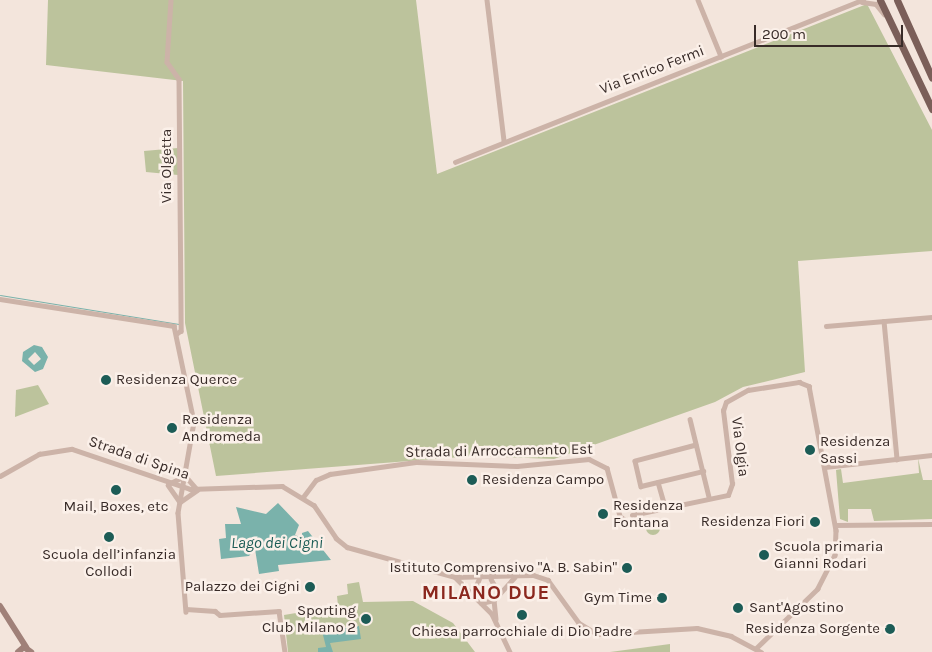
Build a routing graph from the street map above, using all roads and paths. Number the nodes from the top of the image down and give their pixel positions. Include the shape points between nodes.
1 (171, 0) edge
2 (488, 0) edge
3 (698, 0) edge
4 (863, 0) edge
5 (880, 0) edge
6 (897, 0) edge
7 (858, 2) junction
8 (890, 20) junction
9 (722, 56) junction
10 (932, 78) edge
11 (932, 109) edge
12 (504, 141) junction
13 (455, 162) dead end
14 (0, 299) edge
15 (932, 317) edge
16 (884, 321) junction
17 (826, 326) dead end
18 (176, 334) junction
19 (690, 419) dead end
20 (696, 446) junction
21 (932, 455) edge
22 (897, 459) junction
23 (824, 467) junction
24 (702, 471) junction
25 (0, 476) edge
26 (185, 476) junction
27 (658, 482) junction
28 (167, 484) junction
29 (182, 488) junction
30 (197, 490) junction
31 (303, 496) junction
32 (708, 497) junction
33 (180, 502) junction
34 (664, 507) junction
35 (632, 515) dead end
36 (932, 524) edge
37 (835, 525) junction
38 (633, 526) dead end
39 (455, 577) junction
40 (516, 577) junction
41 (480, 579) junction
42 (490, 579) junction
43 (498, 591) junction
44 (473, 593) junction
45 (494, 600) junction
46 (481, 602) junction
47 (0, 606) edge
48 (496, 621) junction
49 (23, 650) edge
50 (759, 650) edge
51 (285, 652) edge
52 (510, 652) edge

1 - 18 street, Via Olgetta via 167,62 180,80 181,331
2 - 12 street
3 - 9 street
4 - 7 street, Via Enrico Fermi
5 - 8 main road
6 - 10 main road
7 - 8 street via 876,4
7 - 9 street, Via Enrico Fermi
8 - 11 main road
9 - 12 street, Via Enrico Fermi
12 - 13 street, Via Enrico Fermi
14 - 18 street via 157,322 174,326
15 - 16 street
16 - 17 street
16 - 22 street
18 - 26 street via 194,422
19 - 20 street
20 - 24 street
20 - 27 street via 635,461 641,486
21 - 22 street
22 - 23 street
23 - 32 street, Via Olgia via 809,386 795,382 744,391 724,408 732,490 725,496
23 - 37 street
24 - 27 street
24 - 32 street
25 - 28 street, Strada di Spina via 40,454 76,449
26 - 28 street
26 - 29 street
26 - 30 street
27 - 34 street
28 - 29 street, Strada di Spina
28 - 33 street
29 - 30 street, Strada di Spina
29 - 33 street
30 - 31 street, Strada di Spina via 272,485
30 - 33 street
31 - 38 street, Strada di Arroccamento Est via 316,480 330,474 417,462 516,466 589,459 607,468 620,516
31 - 39 street, Strada di Spina via 347,547
32 - 34 street, Via Olgia
33 - 51 street via 178,534 186,611 215,611 220,615 279,610
34 - 35 street, Via Olgia
36 - 37 street
37 - 50 street via 835,554 822,584
39 - 41 street, Strada di Spina
39 - 44 street
40 - 42 street
40 - 43 street
40 - 50 street via 533,575 552,583 579,623 597,634 697,628 731,636
41 - 42 street
41 - 44 street
42 - 43 street
43 - 45 street
44 - 46 street
45 - 46 street
45 - 48 street
46 - 48 street
47 - 49 street
48 - 52 street

